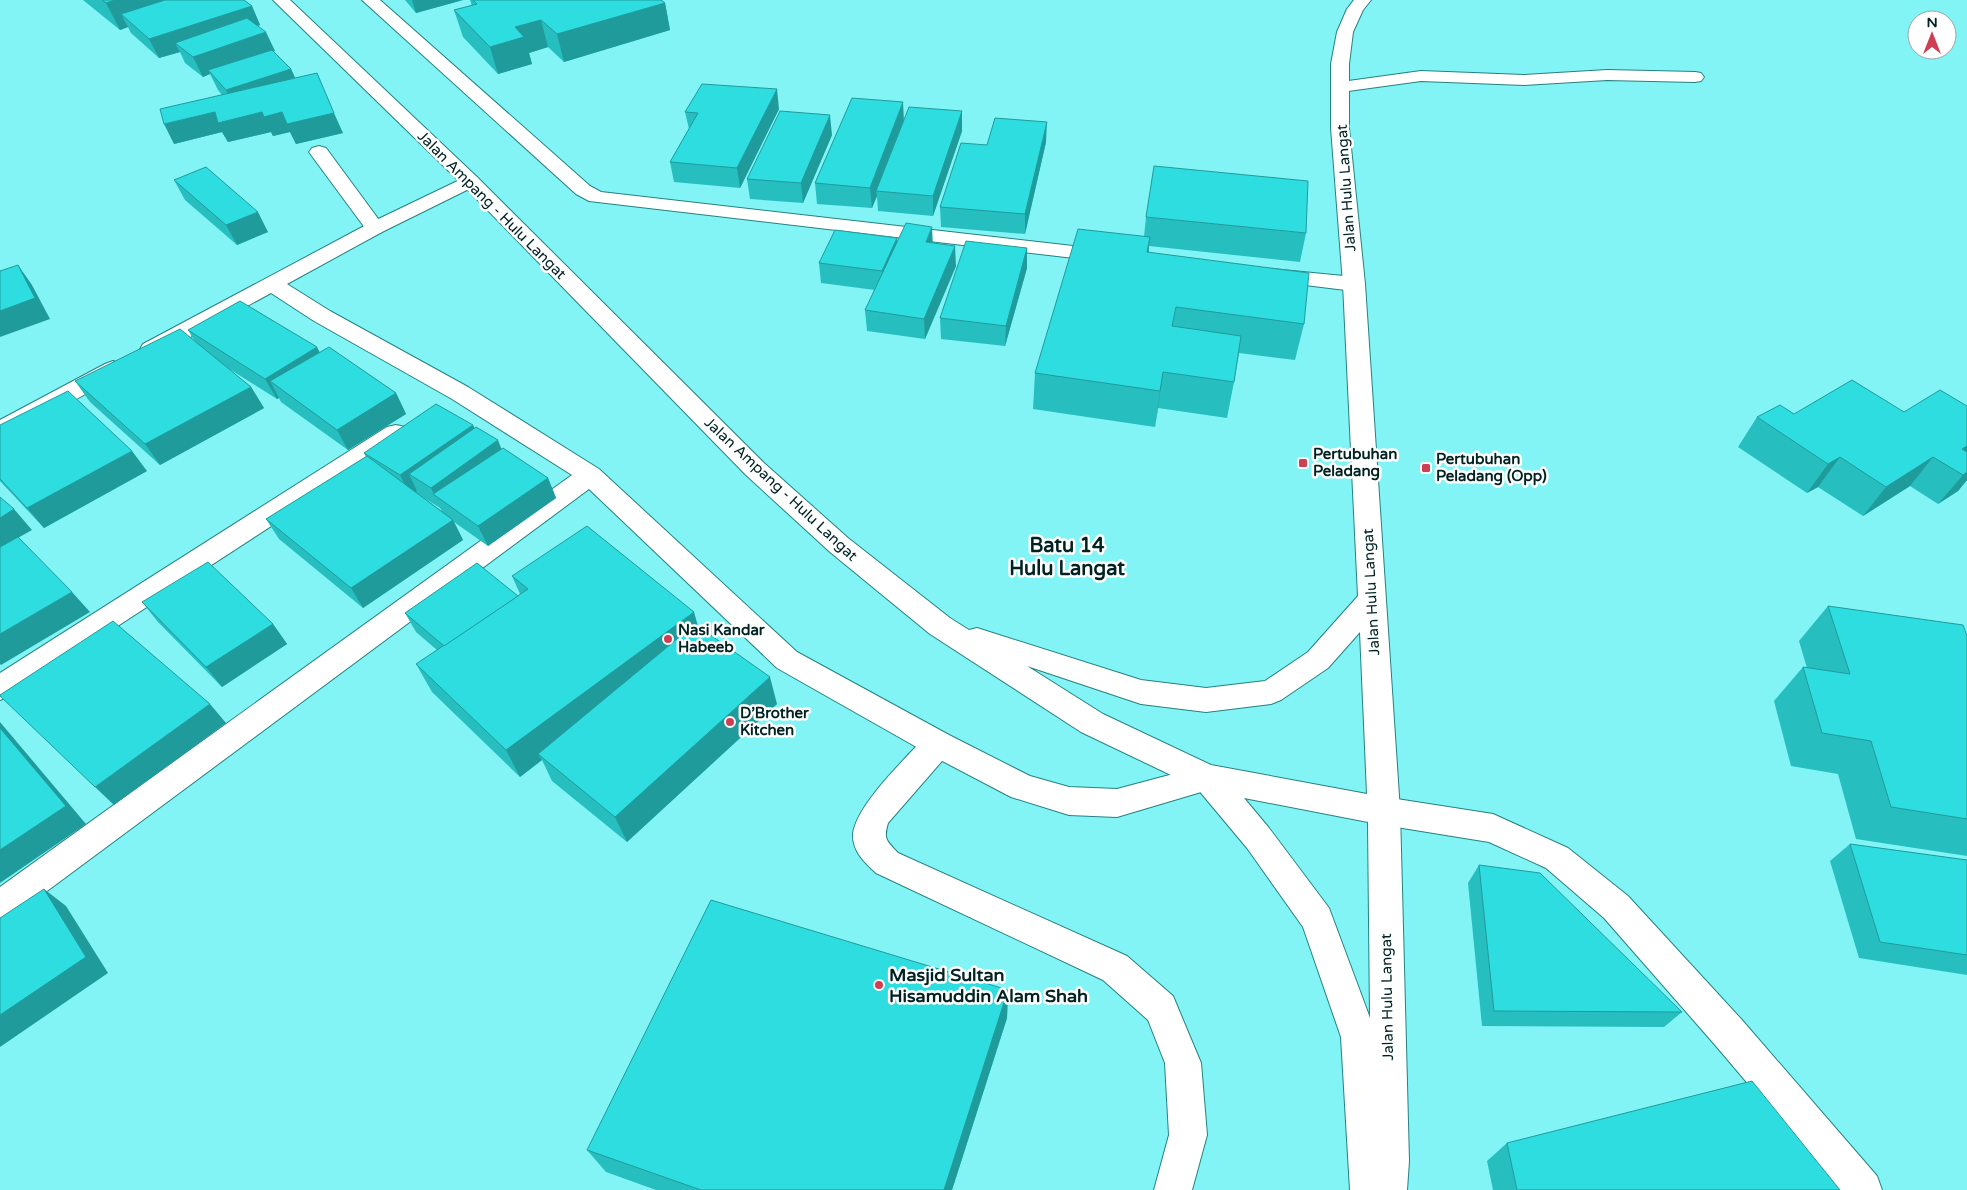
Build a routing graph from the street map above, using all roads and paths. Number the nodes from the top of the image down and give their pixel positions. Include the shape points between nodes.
1 (281, 0) edge
2 (370, 0) edge
3 (1363, 0) edge
4 (1695, 77) dead end
5 (1341, 87) junction
6 (319, 152) dead end
7 (470, 181) junction
8 (375, 228) junction
9 (1128, 258) edge
10 (1256, 273) edge
11 (271, 284) junction
12 (1354, 284) junction
13 (460, 393) junction
14 (0, 430) edge
15 (590, 475) junction
16 (1372, 599) junction
17 (940, 626) junction
18 (0, 688) edge
19 (938, 744) junction
20 (1207, 778) junction
21 (1384, 811) junction
22 (0, 906) edge
23 (1173, 1190) edge
24 (1369, 1190) edge
25 (1388, 1190) edge
26 (1863, 1190) edge

1 - 7 street, Jalan Ampang - Hulu Langat
2 - 9 street via 582,190 596,197
3 - 5 street, Jalan Hulu Langat via 1355,9 1345,32 1340,64
4 - 5 street via 1607,75 1524,80 1421,76
5 - 12 street, Jalan Hulu Langat via 1340,128
6 - 8 street
7 - 8 street
7 - 17 street, Jalan Ampang - Hulu Langat via 755,469 839,545
8 - 11 street
10 - 12 street
11 - 13 street
11 - 14 street
12 - 16 street, Jalan Hulu Langat
13 - 15 street
13 - 18 street
15 - 19 street via 787,660
15 - 22 street
16 - 17 street via 1318,660 1271,692 1206,700 1140,692
16 - 21 street, Jalan Hulu Langat
17 - 20 street, Jalan Ampang - Hulu Langat via 1092,723
19 - 20 street via 1022,787 1069,801 1117,802
19 - 23 street via 875,816 870,834 872,847 887,863 1115,968 1160,1008 1183,1063 1188,1134
20 - 21 street, Jalan Ampang - Hulu Langat
20 - 24 street via 1258,838 1317,919 1360,1037
21 - 25 street, Jalan Hulu Langat
21 - 26 street, Jalan Ampang - Hulu Langat via 1493,828 1557,858 1616,907

